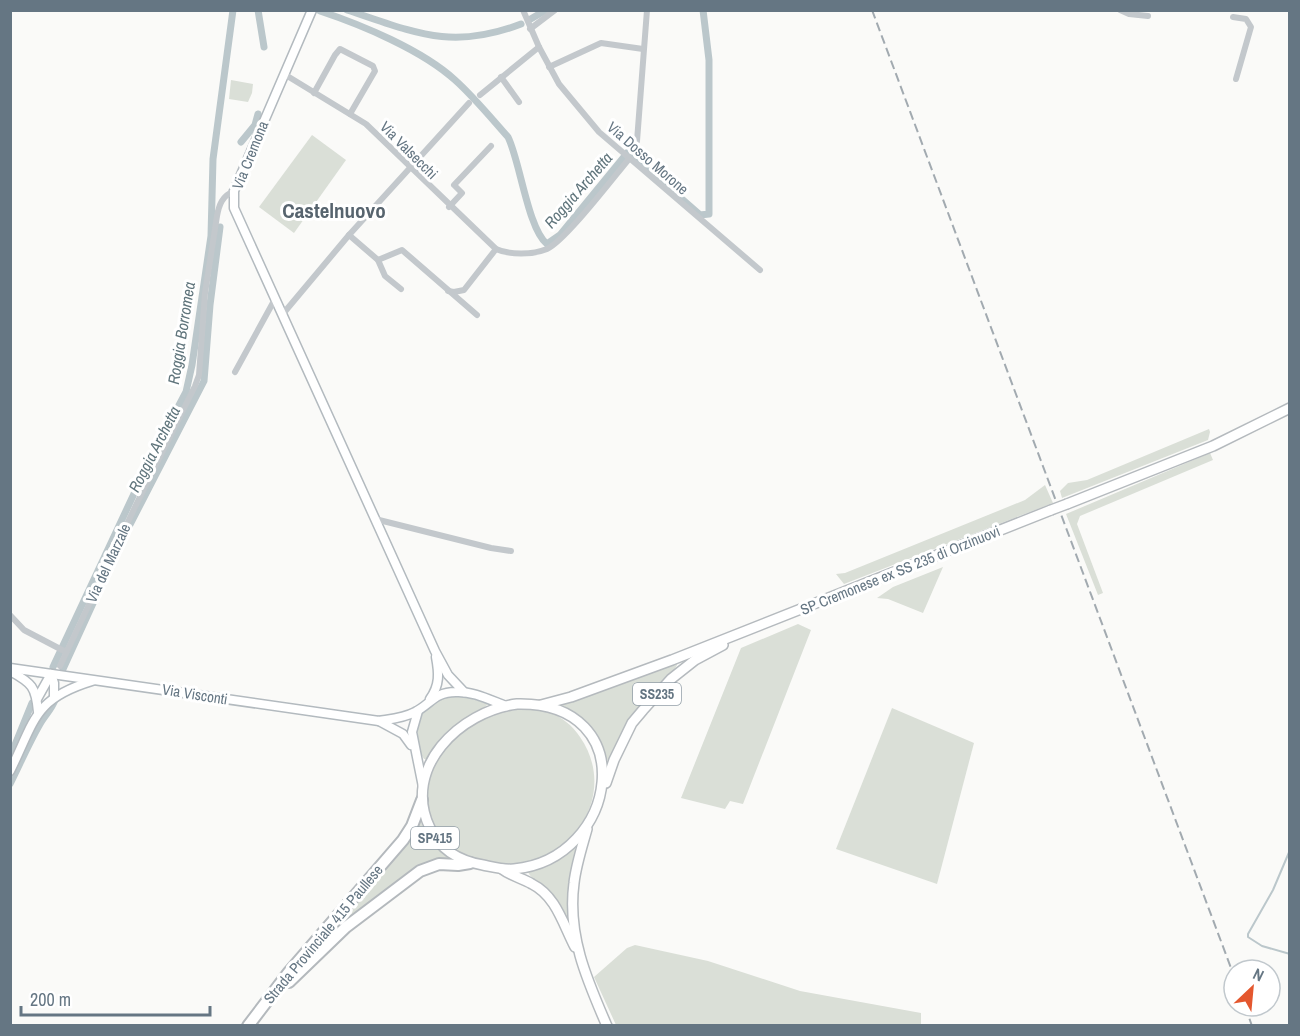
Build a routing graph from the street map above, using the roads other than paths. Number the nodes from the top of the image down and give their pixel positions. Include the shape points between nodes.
1 (312, 10) edge
2 (523, 10) edge
3 (555, 10) edge
4 (647, 10) edge
5 (1120, 10) edge
6 (1148, 16) dead end
7 (1233, 16) edge
8 (530, 29) junction
9 (539, 47) junction
10 (643, 49) junction
11 (549, 67) junction
12 (284, 74) junction
13 (501, 77) junction
14 (1236, 79) dead end
15 (314, 93) junction
16 (480, 95) dead end
17 (519, 102) dead end
18 (469, 103) dead end
19 (350, 114) junction
20 (637, 141) dead end
21 (491, 146) dead end
22 (626, 157) junction
23 (409, 167) junction
24 (234, 191) junction
25 (449, 207) junction
26 (349, 235) junction
27 (496, 249) junction
28 (378, 260) junction
29 (760, 270) dead end
30 (401, 289) dead end
31 (447, 291) junction
32 (275, 299) junction
33 (282, 315) junction
34 (477, 315) dead end
35 (235, 372) dead end
36 (1290, 408) edge
37 (375, 519) junction
38 (511, 552) dead end
39 (10, 615) edge
40 (749, 630) junction
41 (435, 651) junction
42 (66, 652) junction
43 (60, 666) dead end
44 (10, 669) edge
45 (51, 674) junction
46 (97, 680) junction
47 (464, 692) junction
48 (54, 697) junction
49 (37, 700) junction
50 (429, 701) junction
51 (541, 705) junction
52 (506, 706) junction
53 (418, 711) junction
54 (38, 712) junction
55 (379, 721) junction
56 (416, 757) junction
57 (10, 771) edge
58 (423, 787) junction
59 (602, 790) junction
60 (422, 800) junction
61 (588, 824) junction
62 (470, 863) junction
63 (502, 869) junction
64 (578, 953) junction
65 (251, 1022) edge
66 (607, 1026) edge

1 - 12 street, Via Cremona
2 - 8 street, Via Dosso Morone
3 - 8 street
4 - 10 street
5 - 6 street
7 - 14 street via 1246,19 1251,27
8 - 9 street, Via Dosso Morone
9 - 11 street, Via Dosso Morone
9 - 13 street
10 - 11 street via 601,43
10 - 20 street
11 - 22 street, Via Dosso Morone via 585,117
12 - 15 street, Via Valsecchi
12 - 24 street, Via Cremona
13 - 16 street
13 - 17 street
15 - 19 street, Via Valsecchi
15 - 19 street via 340,49 373,66 375,71
18 - 23 street
19 - 23 street, Via Valsecchi via 366,124
21 - 25 street, Via Valsecchi via 454,185 462,193
22 - 27 street via 558,242 546,249 513,254
22 - 29 street, Via Dosso Morone
23 - 25 street, Via Valsecchi
23 - 26 street
24 - 32 street, Via Cremona via 234,208
24 - 42 street, Via del Marzale via 226,194 219,205 195,386
25 - 27 street, Via Valsecchi
26 - 28 street
26 - 33 street
27 - 31 street via 464,290
28 - 30 street via 386,276
28 - 31 street via 402,250
31 - 34 street
32 - 33 street, Via Cremona
32 - 35 street
33 - 37 street, Via Cremona
36 - 40 main road, SP Cremonese ex SS 235 di Orzinuovi, bridge via 1213,446
37 - 38 street
37 - 41 street, Via Cremona
39 - 42 street via 24,630
40 - 51 main road, SS235
40 - 59 main road, SS235 via 695,660 658,693 632,723
41 - 47 street, Via Cremona via 448,675
41 - 50 street, Via Cremona via 439,679
42 - 43 street, Via del Marzale
44 - 45 street, Via Visconti
44 - 49 street via 27,680
45 - 46 street, Via Visconti
45 - 48 street
45 - 49 street
46 - 48 street
46 - 55 street, Via Visconti
47 - 50 street via 447,693
47 - 52 street
48 - 54 street
49 - 54 street
50 - 53 street
51 - 52 main road, SP415
51 - 59 main road, SP415 via 572,716 587,730 600,754
52 - 58 main road, SP415 via 458,727 430,763
53 - 55 street
53 - 56 street via 412,732
54 - 57 street
55 - 56 street via 403,734
56 - 58 street
58 - 60 main road, SP415
59 - 61 main road, SP415
60 - 62 main road, SP415 via 434,837 455,856
60 - 65 highway, Strada Provinciale 415 Paullese / SP415 via 403,840
61 - 63 main road, SP415 via 555,856 515,869
61 - 64 main road, SP415 via 572,904
62 - 63 main road, SP415
62 - 65 highway, Strada Provinciale 415 Paullese / SP415 via 439,864 420,871 346,927
63 - 64 main road, SP415 via 545,893 559,912
64 - 66 main road, SP415

